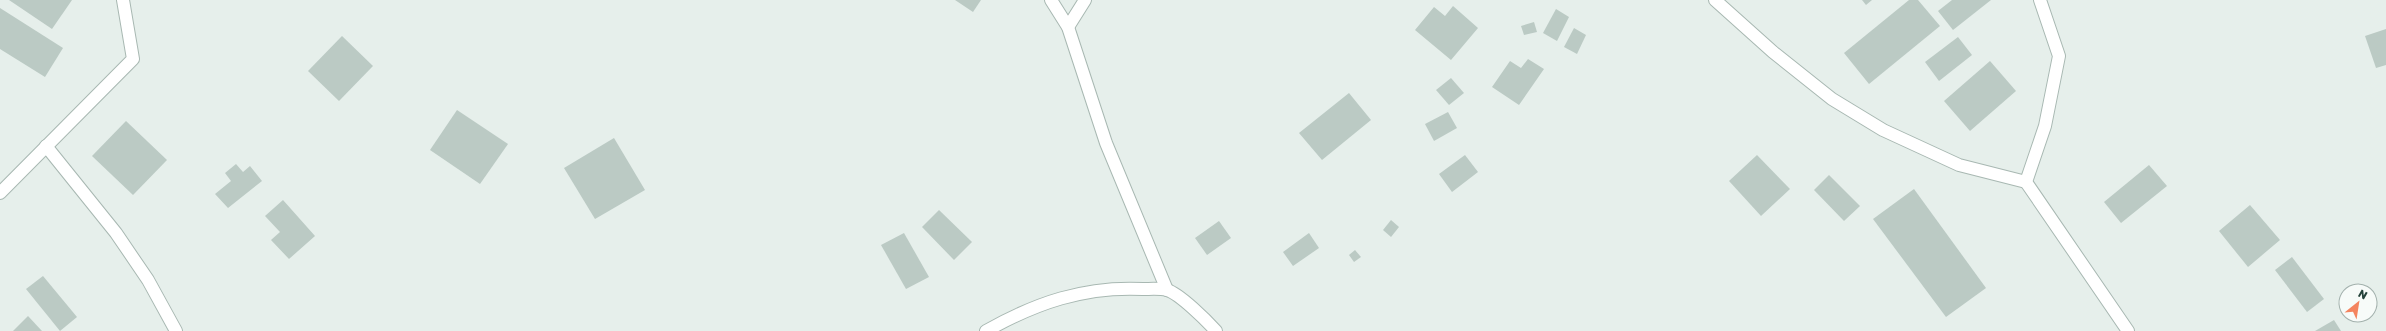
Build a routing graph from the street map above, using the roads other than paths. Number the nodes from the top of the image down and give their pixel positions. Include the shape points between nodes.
1 (123, 0) edge
2 (1051, 0) edge
3 (1085, 0) edge
4 (1715, 0) edge
5 (2040, 0) edge
6 (1068, 28) junction
7 (46, 146) junction
8 (2026, 182) junction
9 (0, 193) edge
10 (1167, 290) junction
11 (176, 331) edge
12 (986, 331) edge
13 (1216, 331) edge
14 (2128, 331) edge

1 - 7 street via 133,59
2 - 6 street
3 - 6 street
4 - 8 street via 1773,52 1832,99 1883,130 1959,165
5 - 8 street via 2059,56 2045,126
6 - 10 street via 1106,143
7 - 9 street
7 - 11 street via 116,233 148,280
8 - 14 street
10 - 12 street via 1123,288 1067,295 1008,319
10 - 13 street via 1203,317

